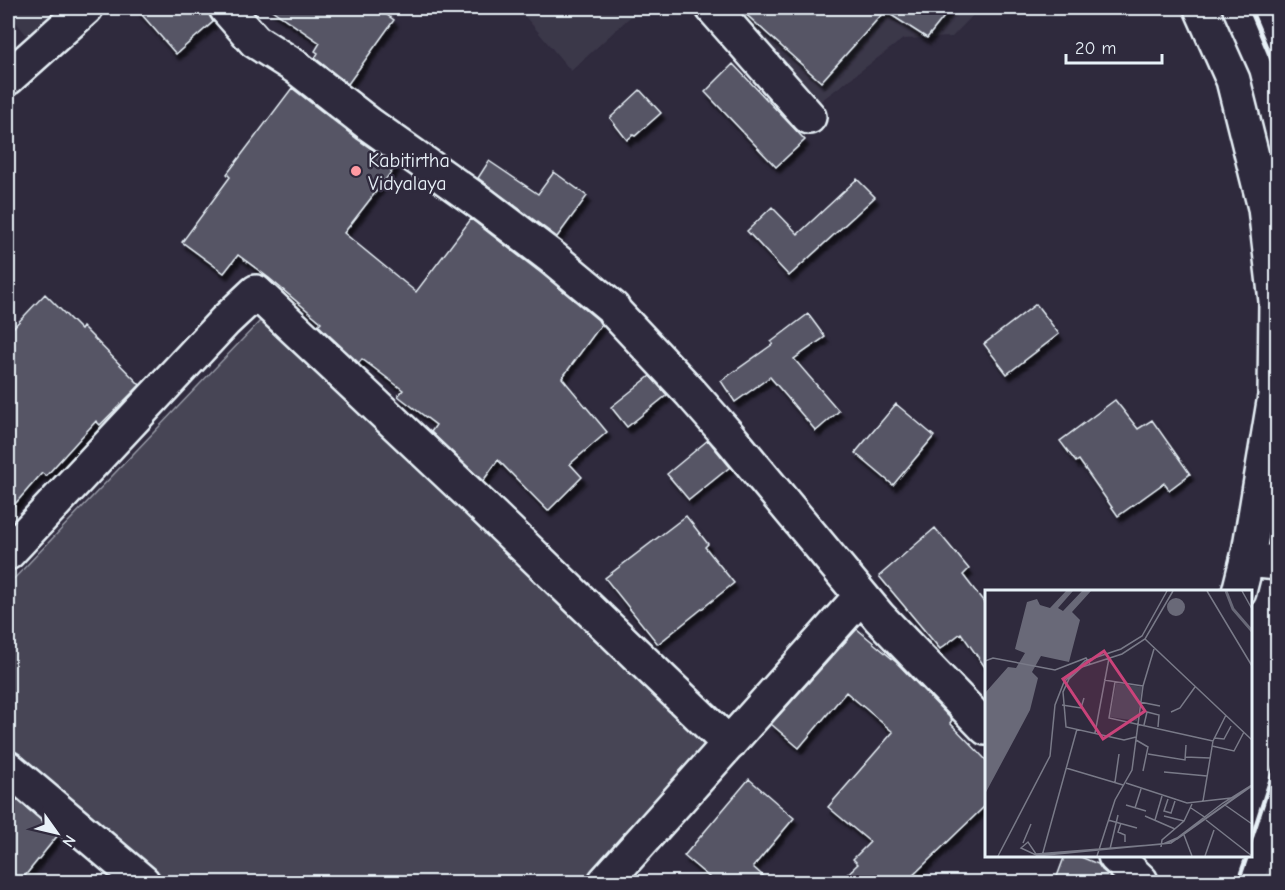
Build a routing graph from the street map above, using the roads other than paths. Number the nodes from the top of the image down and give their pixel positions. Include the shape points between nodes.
1 (86, 8) edge
2 (226, 8) edge
3 (713, 8) edge
4 (1201, 8) edge
5 (8, 78) edge
6 (809, 117) dead end
7 (8, 553) edge
8 (1262, 561) edge
9 (1240, 590) edge
10 (861, 596) junction
11 (985, 726) edge
12 (729, 744) junction
13 (8, 768) edge
14 (1118, 857) edge
15 (1143, 873) edge
16 (143, 882) edge
17 (605, 882) edge

1 - 5 street
2 - 10 street via 255,41 482,204 613,308 727,434
3 - 6 street
4 - 8 street via 1233,80 1266,208 1276,301 1275,396
7 - 12 street via 256,292
8 - 9 street
10 - 11 street
10 - 12 street
12 - 17 street
13 - 16 street
14 - 15 street

